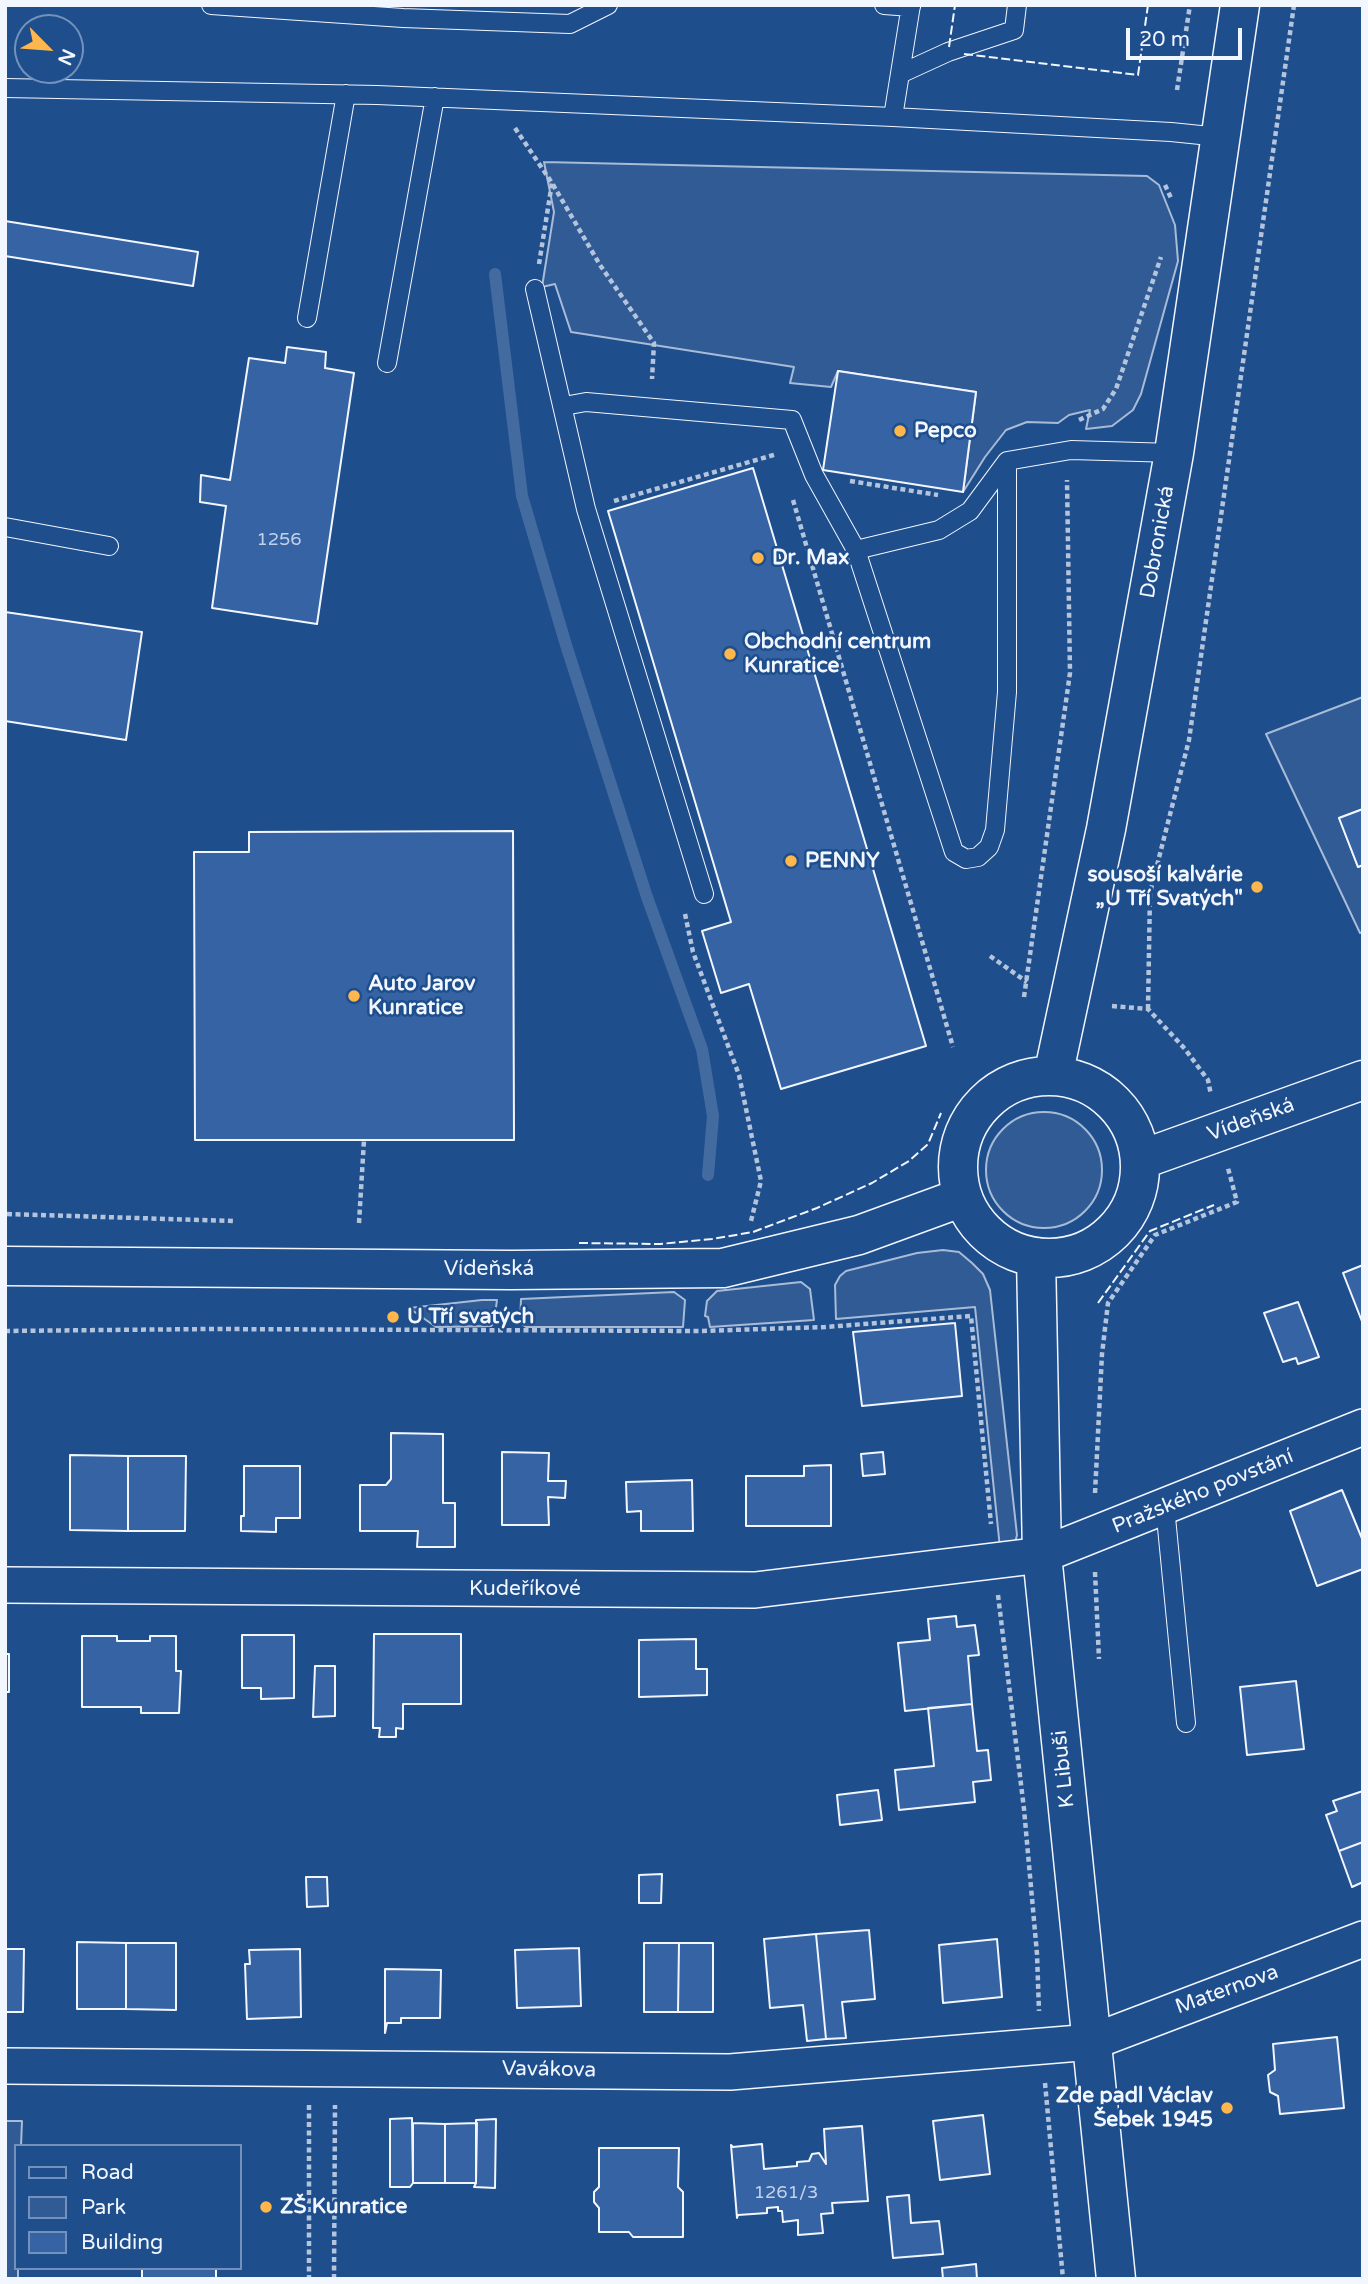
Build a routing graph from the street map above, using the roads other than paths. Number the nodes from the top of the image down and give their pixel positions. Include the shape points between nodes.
1 (211, 5) edge
2 (608, 5) edge
3 (884, 5) edge
4 (1017, 5) edge
5 (1240, 5) edge
6 (911, 6) edge
7 (900, 74) junction
8 (5, 88) edge
9 (346, 94) junction
10 (435, 97) junction
11 (893, 117) junction
12 (1220, 137) junction
13 (536, 289) road end
14 (307, 318) dead end
15 (387, 363) dead end
16 (564, 406) junction
17 (1174, 453) junction
18 (1007, 461) junction
19 (5, 527) edge
20 (109, 546) dead end
21 (856, 550) junction
22 (704, 894) road end
23 (1053, 1076) junction
24 (1363, 1080) edge
25 (1140, 1160) junction
26 (963, 1197) junction
27 (1036, 1257) junction
28 (5, 1266) edge
29 (1363, 1427) edge
30 (1165, 1507) junction
31 (1042, 1555) junction
32 (5, 1585) edge
33 (1186, 1723) dead end
34 (1363, 1939) edge
35 (1092, 2042) junction
36 (5, 2066) edge
37 (1116, 2279) edge

1 - 2 lane via 570,24
3 - 6 lane
4 - 7 lane via 1013,30
5 - 12 street, Dobronická
6 - 7 lane
7 - 11 lane
8 - 9 lane
9 - 10 lane
9 - 14 lane
10 - 11 lane
10 - 15 lane
11 - 12 lane
12 - 17 street, Dobronická
13 - 16 lane
16 - 21 lane via 586,402 792,420 814,475
16 - 22 lane via 586,509
17 - 18 lane via 1071,450
17 - 23 street, Dobronická via 1105,829
18 - 21 lane via 970,511 939,530
18 - 21 lane via 1007,692 995,830 989,847 978,858 966,859 954,852
19 - 20 lane
23 - 25 street via 1084,1082 1110,1100 1132,1129
23 - 26 street via 1022,1080 985,1102 961,1142 958,1178
24 - 25 street, Vídeňská
25 - 27 street via 1134,1200 1106,1238 1068,1256
26 - 27 street via 978,1225 1002,1245
26 - 28 street, Vídeňská via 859,1235 723,1268
27 - 31 street, K Libuši
29 - 30 street, Pražského povstání
30 - 31 street, Pražského povstání
30 - 33 lane
31 - 32 street, Kudeříkové via 755,1590
31 - 35 street, K Libuši
34 - 35 street, Maternova
35 - 36 street, Vavákova via 730,2072
35 - 37 street, K Libuši

